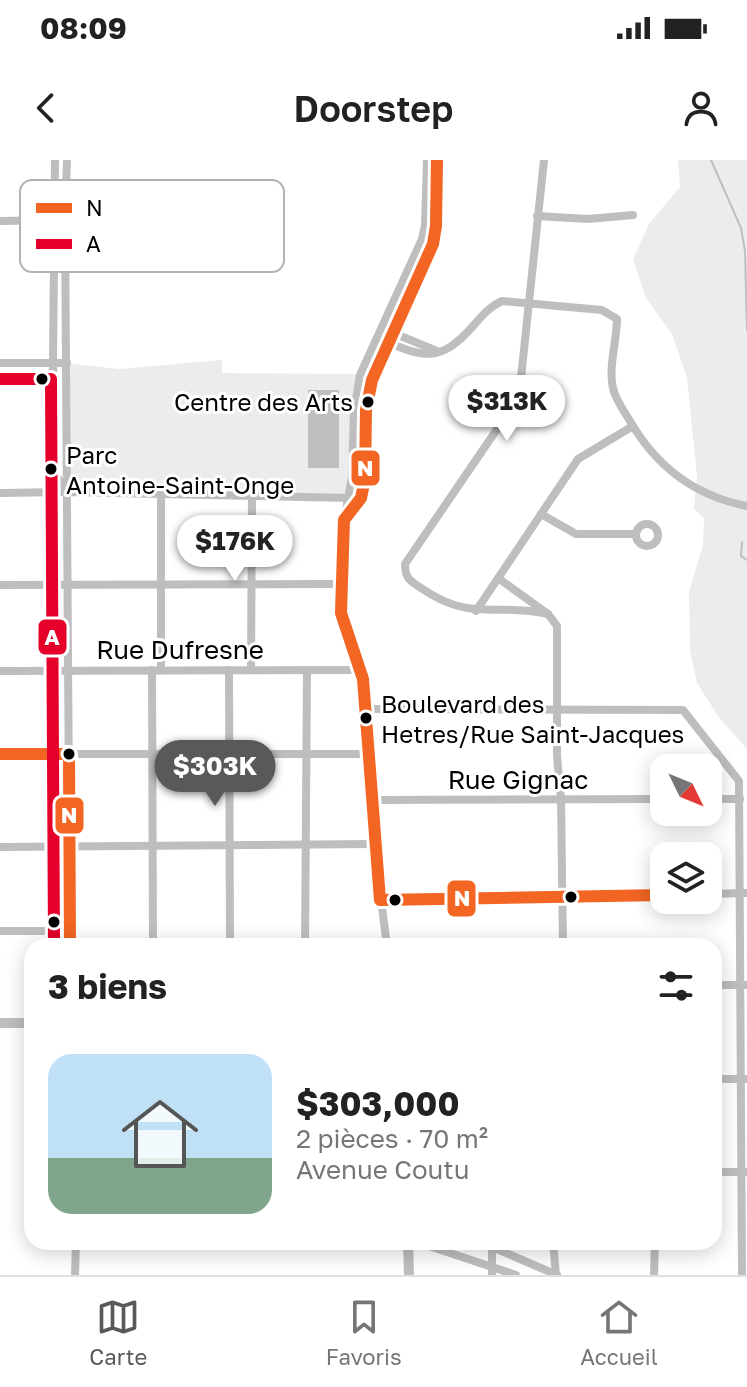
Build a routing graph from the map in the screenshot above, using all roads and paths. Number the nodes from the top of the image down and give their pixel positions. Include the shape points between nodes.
1 (55, 160) edge
2 (67, 160) edge
3 (427, 160) edge
4 (437, 160) edge
5 (544, 160) edge
6 (55, 180) edge
7 (66, 180) edge
8 (633, 215) dead end
9 (537, 216) junction
10 (0, 221) edge
11 (20, 221) edge
12 (54, 272) edge
13 (66, 272) edge
14 (528, 302) junction
15 (382, 327) junction
16 (393, 333) junction
17 (377, 338) junction
18 (389, 343) junction
19 (442, 352) junction
20 (0, 363) edge
21 (53, 363) junction
22 (67, 363) junction
23 (633, 426) junction
24 (67, 492) junction
25 (0, 493) edge
26 (161, 494) junction
27 (252, 496) junction
28 (349, 498) junction
29 (361, 498) junction
30 (747, 506) edge
31 (541, 514) junction
32 (344, 520) junction
33 (636, 534) dead end
34 (498, 578) junction
35 (68, 584) junction
36 (161, 584) junction
37 (251, 584) junction
38 (341, 584) junction
39 (0, 585) edge
40 (476, 611) junction
41 (548, 614) junction
42 (157, 670) junction
43 (229, 670) junction
44 (251, 670) junction
45 (307, 670) junction
46 (361, 670) junction
47 (0, 671) edge
48 (69, 671) junction
49 (365, 709) junction
50 (557, 711) junction
51 (0, 754) edge
52 (69, 754) junction
53 (153, 754) junction
54 (231, 754) junction
55 (307, 754) junction
56 (367, 754) junction
57 (561, 799) junction
58 (650, 799) edge
59 (722, 799) edge
60 (740, 799) junction
61 (371, 800) junction
62 (306, 844) junction
63 (374, 844) junction
64 (230, 845) junction
65 (153, 846) junction
66 (0, 847) edge
67 (70, 847) junction
68 (722, 894) edge
69 (743, 894) edge
70 (650, 895) edge
71 (563, 897) junction
72 (380, 900) junction
73 (0, 931) edge
74 (70, 931) junction
75 (70, 938) edge
76 (153, 938) edge
77 (230, 938) edge
78 (305, 938) edge
79 (386, 938) edge
80 (563, 938) edge
81 (722, 985) edge
82 (743, 985) edge
83 (0, 1023) edge
84 (24, 1024) edge
85 (722, 1079) edge
86 (744, 1079) edge
87 (722, 1172) edge
88 (744, 1172) edge
89 (76, 1250) edge
90 (408, 1250) edge
91 (438, 1250) edge
92 (499, 1250) edge
93 (554, 1250) edge
94 (655, 1250) edge
95 (492, 1270) edge
96 (75, 1275) edge
97 (409, 1275) edge
98 (516, 1275) edge
99 (557, 1275) edge
100 (654, 1275) edge
101 (742, 1275) edge

1 - 6 street
2 - 7 street
3 - 15 street via 422,239
4 - 16 street via 433,244
5 - 9 street
8 - 9 street
9 - 14 street
10 - 11 street
12 - 21 street
13 - 22 street
14 - 19 street via 491,306
14 - 23 street via 602,310 617,319 613,390
14 - 40 street via 519,397 405,564 407,579 440,601
15 - 16 street
15 - 17 street
16 - 18 street
16 - 19 street
17 - 18 street
17 - 28 street via 356,391
18 - 19 street via 416,354
18 - 29 street via 372,380 366,410
20 - 21 street
21 - 22 street
21 - 24 street via 55,474
22 - 24 street
23 - 30 street via 667,469 686,483
23 - 31 street via 578,459
24 - 25 street
24 - 26 street
24 - 35 street
26 - 27 street
26 - 36 street
27 - 28 street
27 - 37 street
28 - 29 street
28 - 32 street
29 - 32 street
31 - 33 street via 576,534
31 - 34 street
32 - 38 street
34 - 40 street
34 - 41 street
35 - 36 street
35 - 39 street
35 - 48 street
36 - 37 street
36 - 42 street
37 - 38 street
37 - 44 street
38 - 46 street via 341,613
40 - 41 street
41 - 50 street via 557,626
42 - 43 street, Rue Dufresne
42 - 48 street, Rue Dufresne
42 - 53 street
43 - 44 street, Rue Dufresne
43 - 54 street
44 - 45 street, Rue Dufresne
45 - 46 street, Rue Dufresne
45 - 55 street
46 - 49 street
47 - 48 street, Rue Dufresne
48 - 52 street
49 - 50 street
49 - 56 street
50 - 57 street
50 - 60 street via 683,710 739,781
51 - 52 street
52 - 53 street
52 - 67 street
53 - 54 street
53 - 65 street
54 - 55 street
54 - 64 street
55 - 56 street
55 - 62 street
56 - 61 street
57 - 58 street, Rue Gignac
57 - 61 street, Rue Gignac
57 - 71 street
59 - 60 street
60 - 69 street
61 - 63 street
62 - 63 street
62 - 64 street
62 - 78 street
63 - 72 street
64 - 65 street
64 - 77 street
65 - 67 street
65 - 76 street
66 - 67 street
67 - 74 street
68 - 69 street
69 - 82 street
70 - 71 street
71 - 72 street
71 - 80 street
72 - 79 street
73 - 74 street
74 - 75 street
81 - 82 street
82 - 86 street
83 - 84 main road
85 - 86 street
86 - 88 street
87 - 88 street
88 - 101 street
89 - 96 street
90 - 97 main road
91 - 95 street
92 - 99 street
93 - 99 street
94 - 100 street
95 - 98 street

